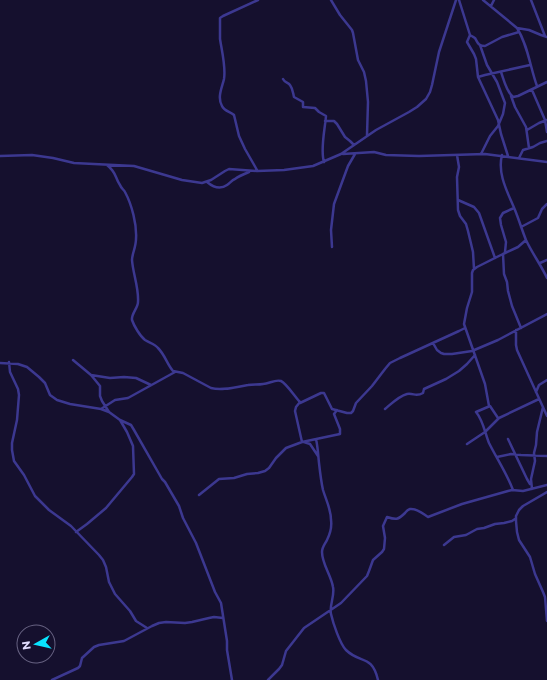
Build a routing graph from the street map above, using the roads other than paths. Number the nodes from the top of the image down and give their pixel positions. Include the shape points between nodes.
1 (258, 0) edge
2 (331, 0) edge
3 (456, 0) edge
4 (459, 0) edge
5 (484, 0) edge
6 (494, 0) edge
7 (532, 0) edge
8 (491, 6) junction
9 (517, 28) junction
10 (519, 32) junction
11 (470, 35) junction
12 (546, 37) edge
13 (480, 46) junction
14 (530, 65) junction
15 (502, 72) junction
16 (492, 74) junction
17 (478, 77) junction
18 (284, 79) dead end
19 (547, 82) edge
20 (537, 86) junction
21 (532, 89) junction
22 (510, 95) junction
23 (546, 120) edge
24 (325, 121) junction
25 (498, 125) junction
26 (527, 130) junction
27 (547, 132) edge
28 (367, 135) junction
29 (547, 141) edge
30 (354, 145) junction
31 (349, 148) junction
32 (529, 148) junction
33 (355, 153) junction
34 (341, 154) junction
35 (351, 154) junction
36 (481, 154) junction
37 (457, 155) junction
38 (502, 155) junction
39 (0, 156) edge
40 (508, 156) junction
41 (519, 158) junction
42 (324, 162) junction
43 (547, 162) edge
44 (106, 165) junction
45 (252, 171) junction
46 (257, 171) junction
47 (207, 182) junction
48 (458, 200) junction
49 (547, 204) edge
50 (514, 208) junction
51 (521, 227) junction
52 (526, 240) junction
53 (332, 247) dead end
54 (504, 253) junction
55 (495, 258) junction
56 (547, 260) edge
57 (540, 263) junction
58 (474, 269) junction
59 (547, 278) edge
60 (547, 314) edge
61 (465, 328) junction
62 (521, 328) junction
63 (516, 330) junction
64 (434, 343) junction
65 (473, 351) junction
66 (474, 355) junction
67 (73, 360) dead end
68 (9, 362) junction
69 (0, 363) edge
70 (175, 372) junction
71 (91, 375) junction
72 (547, 380) edge
73 (150, 385) junction
74 (536, 392) junction
75 (539, 399) junction
76 (300, 403) junction
77 (106, 406) junction
78 (489, 406) junction
79 (543, 407) junction
80 (101, 409) junction
81 (385, 409) dead end
82 (337, 410) junction
83 (109, 412) junction
84 (547, 416) edge
85 (498, 418) junction
86 (120, 420) junction
87 (485, 432) junction
88 (508, 438) dead end
89 (316, 439) junction
90 (303, 442) junction
91 (466, 444) dead end
92 (515, 454) junction
93 (535, 456) junction
94 (547, 456) edge
95 (497, 457) junction
96 (318, 458) junction
97 (531, 484) junction
98 (547, 484) edge
99 (532, 489) junction
100 (513, 490) junction
101 (547, 492) edge
102 (199, 495) dead end
103 (516, 518) junction
104 (76, 532) junction
105 (444, 545) dead end
106 (330, 610) junction
107 (223, 618) junction
108 (547, 621) edge
109 (147, 628) junction
110 (52, 680) edge
111 (232, 680) edge
112 (268, 680) edge
113 (378, 680) edge

1 - 46 street via 220,18 224,72 221,103 224,109 234,115 239,136
2 - 28 street via 354,33 358,60 365,75 368,102
3 - 28 street via 439,52 430,92 417,107
4 - 11 street
5 - 8 street
6 - 8 street
7 - 12 street
8 - 9 street
9 - 10 street
9 - 12 street
10 - 13 street via 502,37 487,46
10 - 14 street
11 - 13 street
11 - 17 street via 467,42 476,59
13 - 16 street
14 - 15 street
14 - 20 street
15 - 16 street
15 - 22 street
16 - 17 street
16 - 25 street via 498,82 505,103
17 - 25 street
18 - 24 street via 291,86 293,97 303,102 303,108 315,108 326,116
19 - 20 street
20 - 21 street
21 - 22 street via 515,97
21 - 23 street
22 - 26 street
23 - 26 street
23 - 27 street
24 - 30 street via 334,121
24 - 42 street
25 - 36 street
25 - 40 street
26 - 32 street
28 - 30 street
29 - 32 street
30 - 31 street
31 - 34 street
31 - 35 street
32 - 41 street via 523,150
33 - 35 street
33 - 37 street
33 - 53 street via 334,204
34 - 35 street
34 - 42 street
36 - 37 street
36 - 38 street
37 - 48 street
38 - 40 street
38 - 50 street via 503,179
39 - 44 street via 32,155 74,163
40 - 41 street
41 - 43 street
42 - 46 street via 284,170
44 - 47 street via 134,166 191,182
44 - 70 street via 116,174 127,195 134,218 136,247 132,258 138,302 132,319 144,338 159,349
45 - 46 street
45 - 47 street via 229,169
45 - 47 street via 224,187 217,188
48 - 55 street via 474,207 480,213
48 - 58 street via 458,210 466,224 473,252
49 - 51 street via 538,218
50 - 51 street
50 - 54 street via 503,213 500,218 506,242
51 - 52 street
52 - 54 street
52 - 57 street
54 - 55 street
54 - 62 street via 504,274
55 - 58 street
56 - 57 street
57 - 59 street
58 - 61 street
60 - 62 street
61 - 64 street
61 - 65 street
62 - 63 street
63 - 65 street
63 - 74 street via 517,350
64 - 65 street via 437,350 444,354
64 - 82 street via 390,364 356,402 352,412
65 - 66 street
66 - 78 street via 485,384
66 - 81 street via 459,371 424,389 423,393 400,397
67 - 71 street
68 - 69 street
68 - 80 street via 27,367 40,377 50,394 57,400
68 - 104 street via 19,395 12,443 14,461 35,496
70 - 73 street
70 - 76 street via 183,373 211,388 223,390 281,381
71 - 73 street via 136,378
71 - 77 street via 100,386 100,396
72 - 74 street via 539,385
73 - 77 street via 128,398 115,400
74 - 75 street
75 - 79 street
75 - 85 street
76 - 82 street via 324,393 332,408
76 - 90 street via 296,407 296,414
77 - 80 street
77 - 83 street
78 - 85 street
78 - 87 street via 476,412
79 - 84 street
79 - 93 street
80 - 83 street
82 - 89 street via 334,414 340,434
83 - 86 street
85 - 87 street
86 - 104 street via 134,449 134,474 106,508
86 - 107 street via 131,425 179,506 221,603
87 - 91 street
87 - 95 street
88 - 92 street
89 - 90 street
89 - 96 street
90 - 96 street via 310,444
90 - 102 street via 286,448 265,471 219,479
92 - 93 street
92 - 95 street
92 - 97 street
93 - 94 street
93 - 97 street
95 - 100 street
96 - 106 street via 331,519 330,531 322,554 334,592
97 - 99 street
98 - 99 street
99 - 100 street
100 - 106 street via 462,504 428,517 410,509 397,519 387,517 383,526 384,549 373,560 365,578 341,603
101 - 103 street via 523,506
103 - 105 street via 477,529
103 - 108 street via 519,540 530,557 545,597
104 - 109 street via 103,560 115,594 130,610 136,621
106 - 112 street via 304,628 286,651 282,665
106 - 113 street via 344,647 371,664
107 - 109 street via 214,617 185,623 166,622
107 - 111 street
109 - 110 street via 124,641 99,645 82,658 78,668

